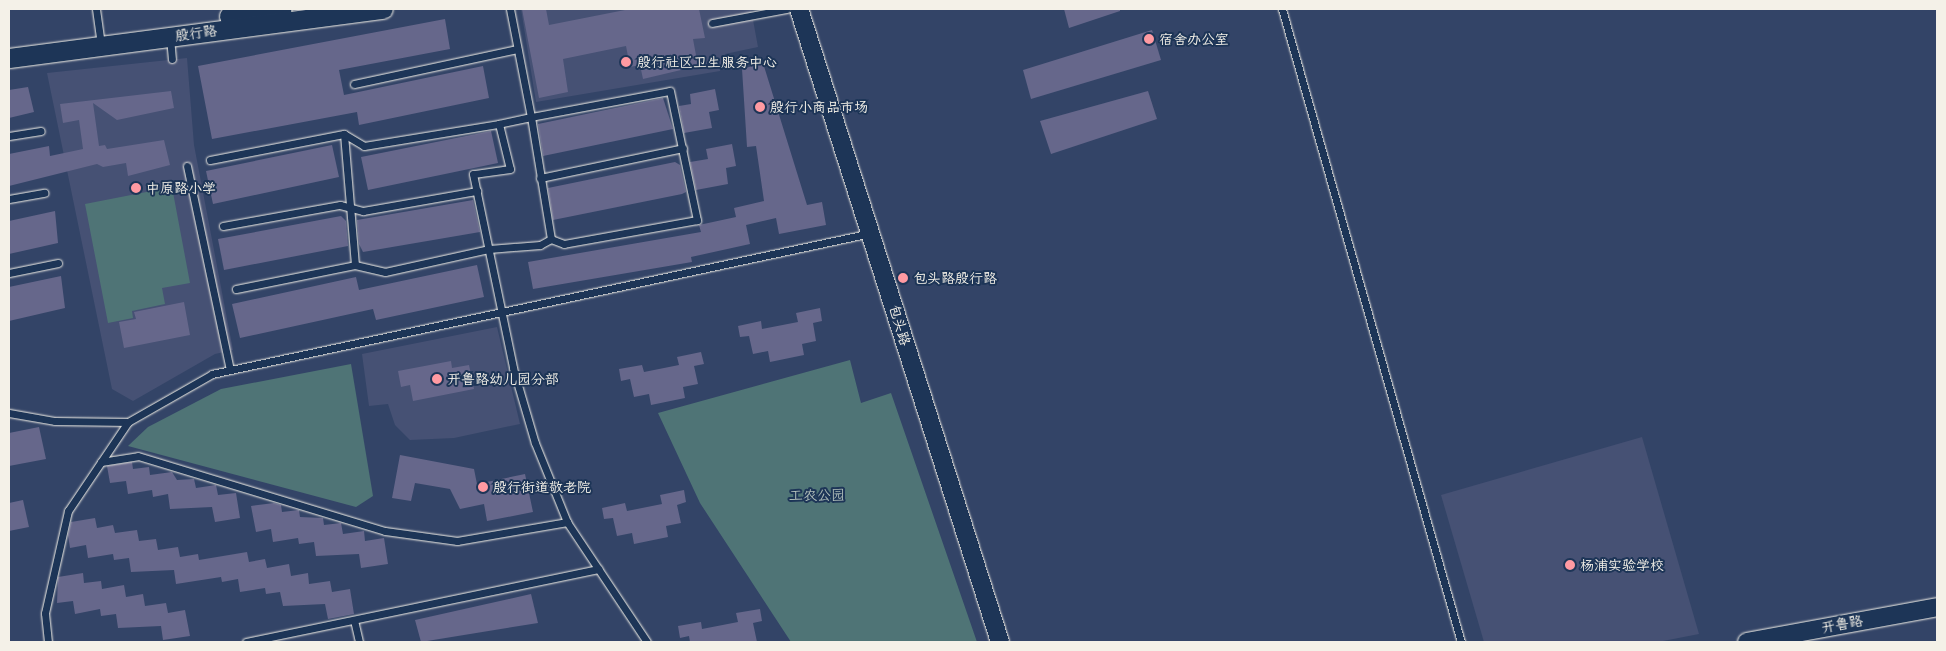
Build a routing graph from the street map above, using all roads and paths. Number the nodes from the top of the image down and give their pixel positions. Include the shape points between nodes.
1 (96, 9) edge
2 (282, 9) edge
3 (383, 9) edge
4 (510, 9) edge
5 (787, 9) edge
6 (799, 9) edge
7 (1282, 9) edge
8 (712, 23) dead end
9 (170, 37) junction
10 (100, 40) junction
11 (9, 45) edge
12 (517, 49) junction
13 (9, 58) edge
14 (172, 59) dead end
15 (354, 84) dead end
16 (530, 117) junction
17 (499, 124) junction
18 (41, 131) dead end
19 (344, 134) junction
20 (9, 136) edge
21 (683, 148) junction
22 (210, 160) dead end
23 (187, 166) dead end
24 (540, 178) junction
25 (477, 191) junction
26 (44, 193) dead end
27 (9, 199) edge
28 (352, 208) junction
29 (223, 226) dead end
30 (872, 233) junction
31 (551, 239) junction
32 (489, 249) junction
33 (58, 263) dead end
34 (355, 265) junction
35 (9, 273) edge
36 (236, 290) dead end
37 (503, 315) junction
38 (230, 370) junction
39 (9, 413) edge
40 (128, 422) junction
41 (101, 462) junction
42 (567, 522) junction
43 (599, 569) junction
44 (1937, 607) edge
45 (354, 620) junction
46 (48, 642) edge
47 (246, 642) edge
48 (359, 642) edge
49 (647, 642) edge
50 (1000, 642) edge
51 (1461, 642) edge
52 (1747, 642) edge

1 - 10 lane
2 - 10 main road, 殷行路
3 - 9 main road, 殷行路
4 - 12 lane
5 - 8 lane
6 - 30 street, 包头路
7 - 51 lane
9 - 10 main road, 殷行路
9 - 14 lane
10 - 11 main road, 殷行路
10 - 13 main road, 殷行路
12 - 15 lane
12 - 16 lane
16 - 17 lane
16 - 21 lane via 670,92
16 - 24 lane
17 - 19 lane via 364,146
17 - 25 lane via 510,169 473,174
18 - 20 lane
19 - 22 lane
19 - 28 lane
21 - 24 lane
21 - 31 lane via 697,220 564,244
23 - 38 lane
24 - 31 lane
25 - 28 lane via 363,211
25 - 32 lane
26 - 27 lane
28 - 29 lane via 340,205
28 - 34 lane
30 - 37 lane
30 - 50 street, 包头路
31 - 32 lane via 521,249
32 - 34 lane via 384,272
32 - 37 lane
33 - 35 lane
34 - 36 lane
37 - 38 lane
37 - 42 lane via 535,443
38 - 40 lane via 212,374
39 - 40 lane via 56,421
40 - 41 lane
41 - 42 lane via 146,458 385,531 457,541
41 - 46 lane via 68,511 45,613
42 - 43 lane
43 - 45 lane
43 - 49 lane
44 - 52 street, 开鲁路
45 - 47 lane
45 - 48 lane

